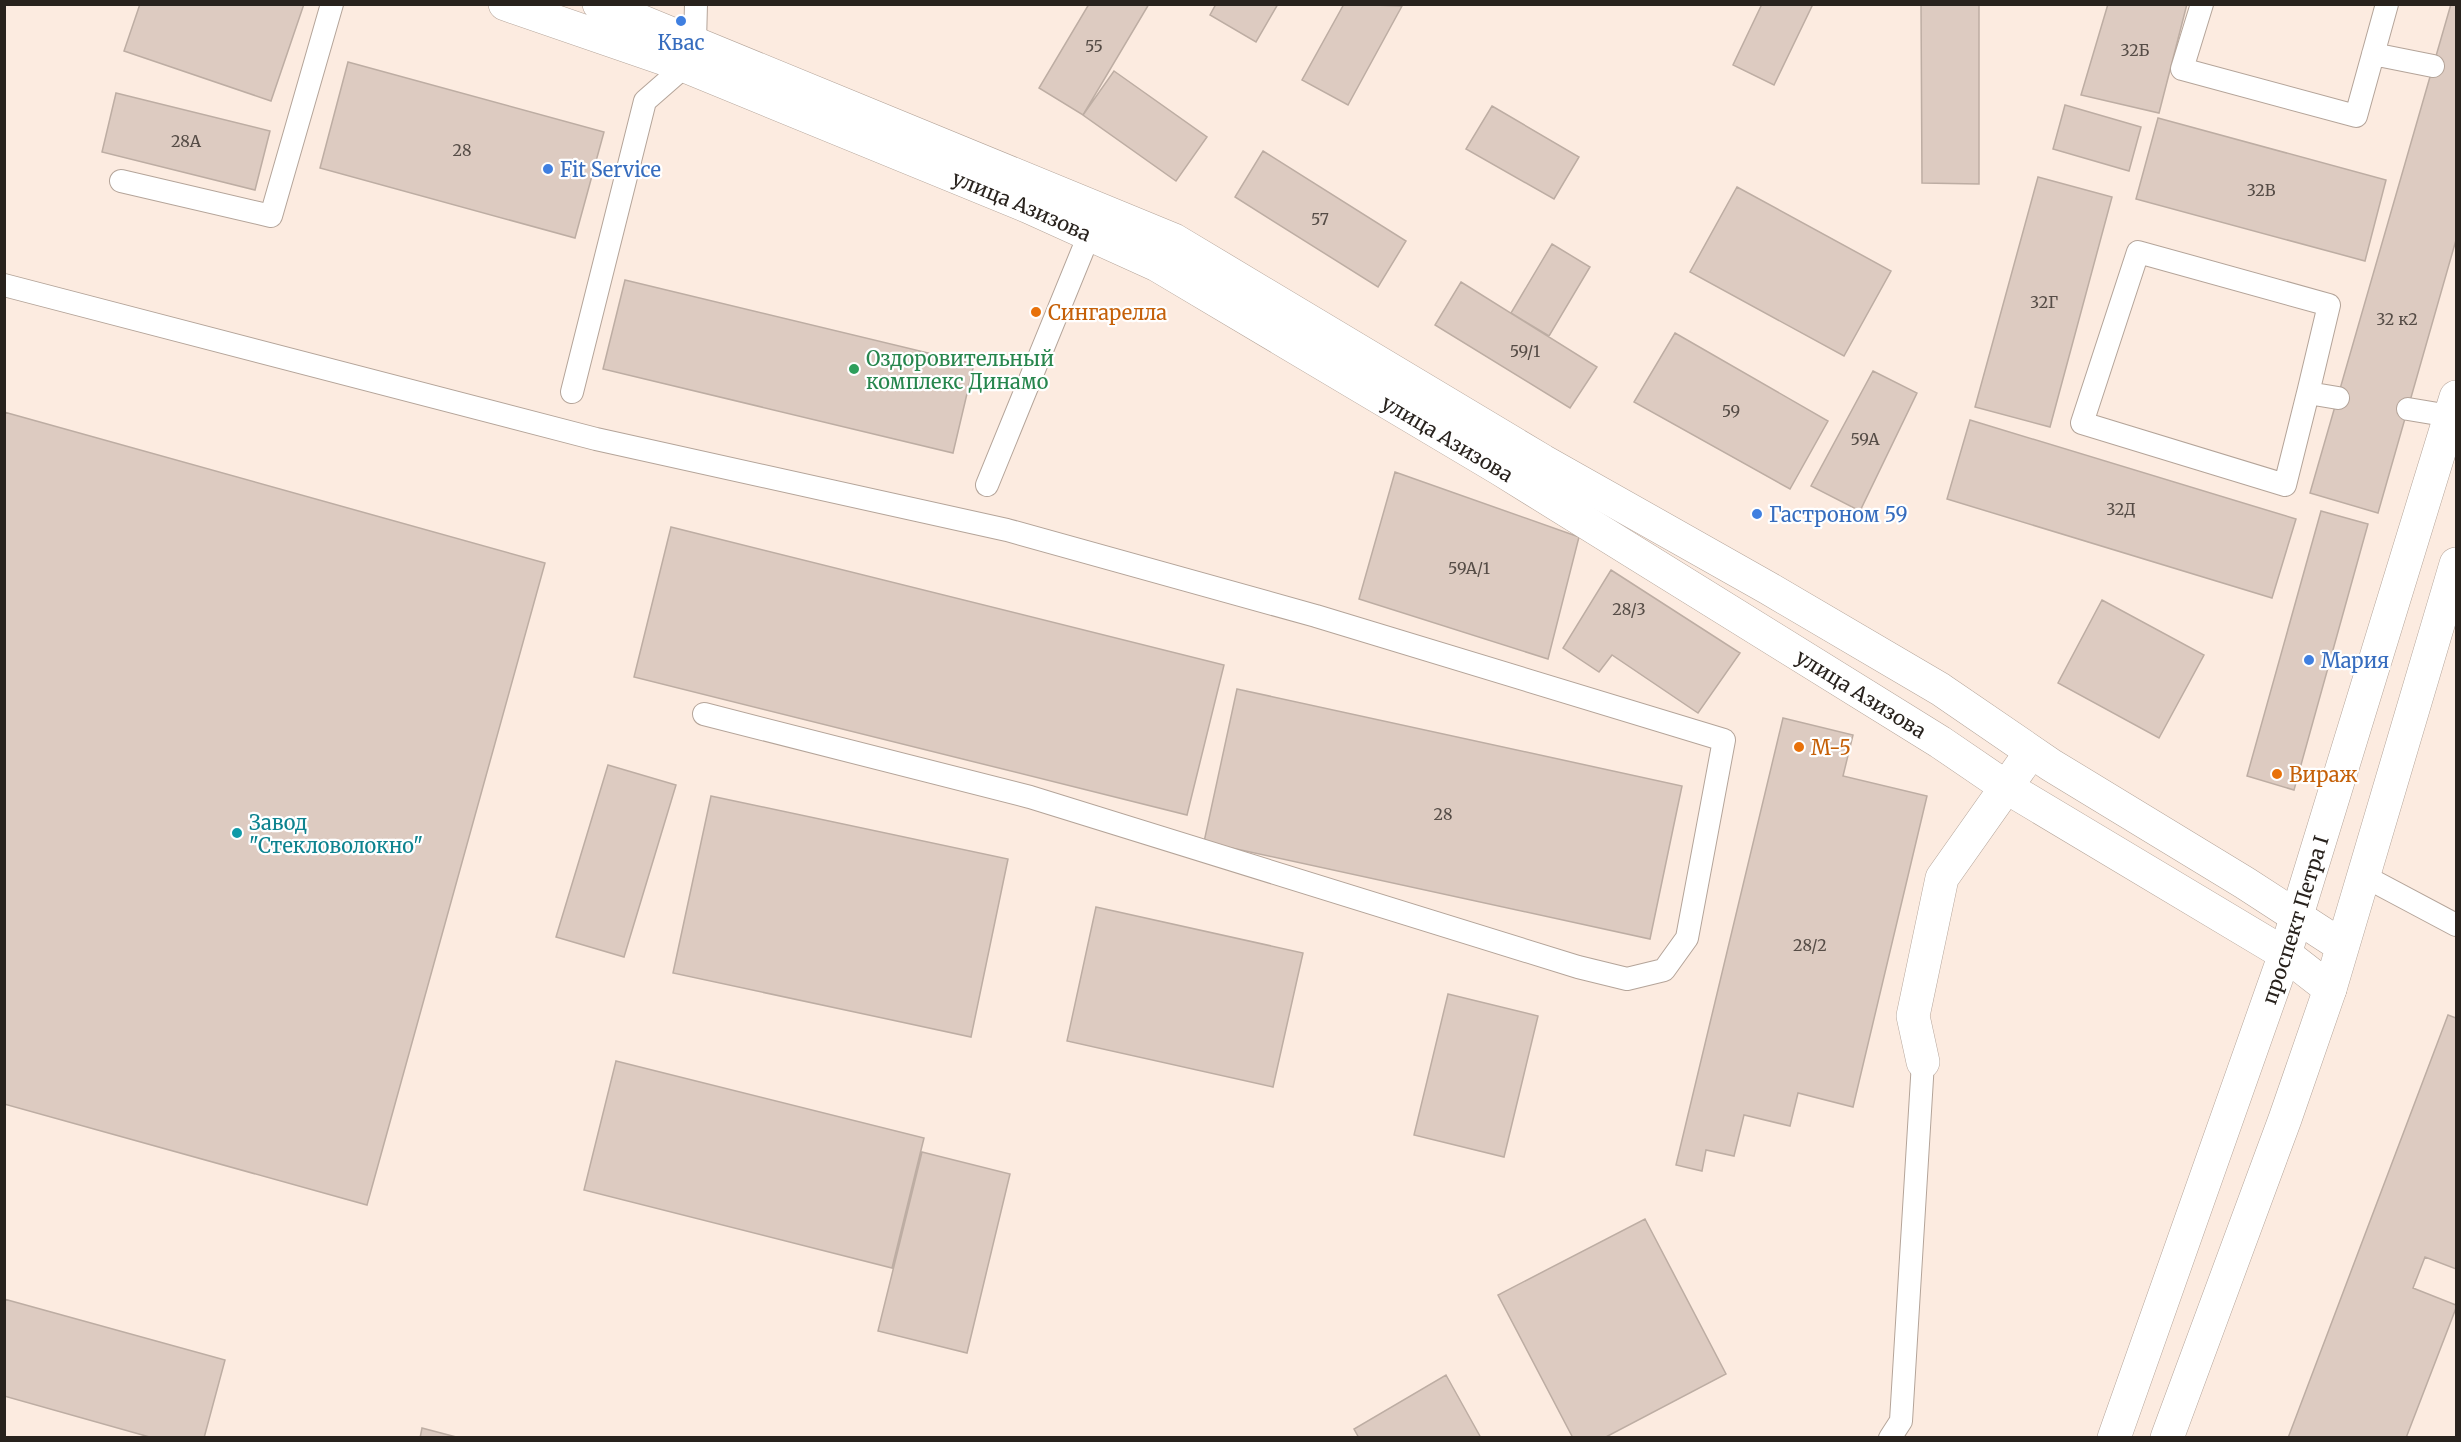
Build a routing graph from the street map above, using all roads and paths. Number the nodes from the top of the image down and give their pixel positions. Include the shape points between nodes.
1 (332, 4) edge
2 (505, 4) edge
3 (599, 4) edge
4 (696, 4) edge
5 (2202, 4) edge
6 (2387, 4) edge
7 (690, 54) junction
8 (2373, 54) junction
9 (2433, 66) dead end
10 (121, 181) dead end
11 (1089, 235) junction
12 (4, 285) edge
13 (572, 392) dead end
14 (2308, 393) junction
15 (2338, 398) dead end
16 (2453, 406) edge
17 (2408, 409) dead end
18 (987, 485) dead end
19 (2457, 564) edge
20 (704, 714) dead end
21 (2031, 752) junction
22 (2006, 787) junction
23 (2362, 875) junction
24 (2296, 917) junction
25 (2457, 926) edge
26 (2342, 946) junction
27 (2284, 954) junction
28 (2330, 988) junction
29 (1923, 1062) joint
30 (1890, 1437) edge
31 (2114, 1437) edge
32 (2167, 1437) edge

1 - 10 lane via 271,216
2 - 7 main road, улица Азизова
3 - 7 main road, улица Азизова
4 - 7 lane
5 - 8 lane via 2182,69 2356,117
6 - 8 lane
7 - 11 main road, улица Азизова
7 - 13 lane via 645,101
7 - 21 main road, улица Азизова via 1174,240 1543,461 1940,689
8 - 9 lane
11 - 18 lane
11 - 22 main road, улица Азизова via 1157,265 1500,469
12 - 20 lane via 596,439 1007,530 1316,616 1724,740 1687,938 1664,970 1627,979 1030,797
14 - 14 lane via 2285,485 2082,423 2138,252 2329,305
14 - 15 lane
16 - 17 lane
16 - 24 main road, проспект Петра I
19 - 23 main road
21 - 22 main road
21 - 24 main road, улица Азизова
22 - 27 main road, улица Азизова
22 - 29 main road via 1942,878 1913,1016
23 - 25 lane
23 - 26 main road
24 - 26 main road, улица Азизова
24 - 27 main road, проспект Петра I
26 - 28 main road
27 - 28 main road, улица Азизова
27 - 31 main road, проспект Петра I
28 - 32 main road
29 - 30 lane via 1901,1421

